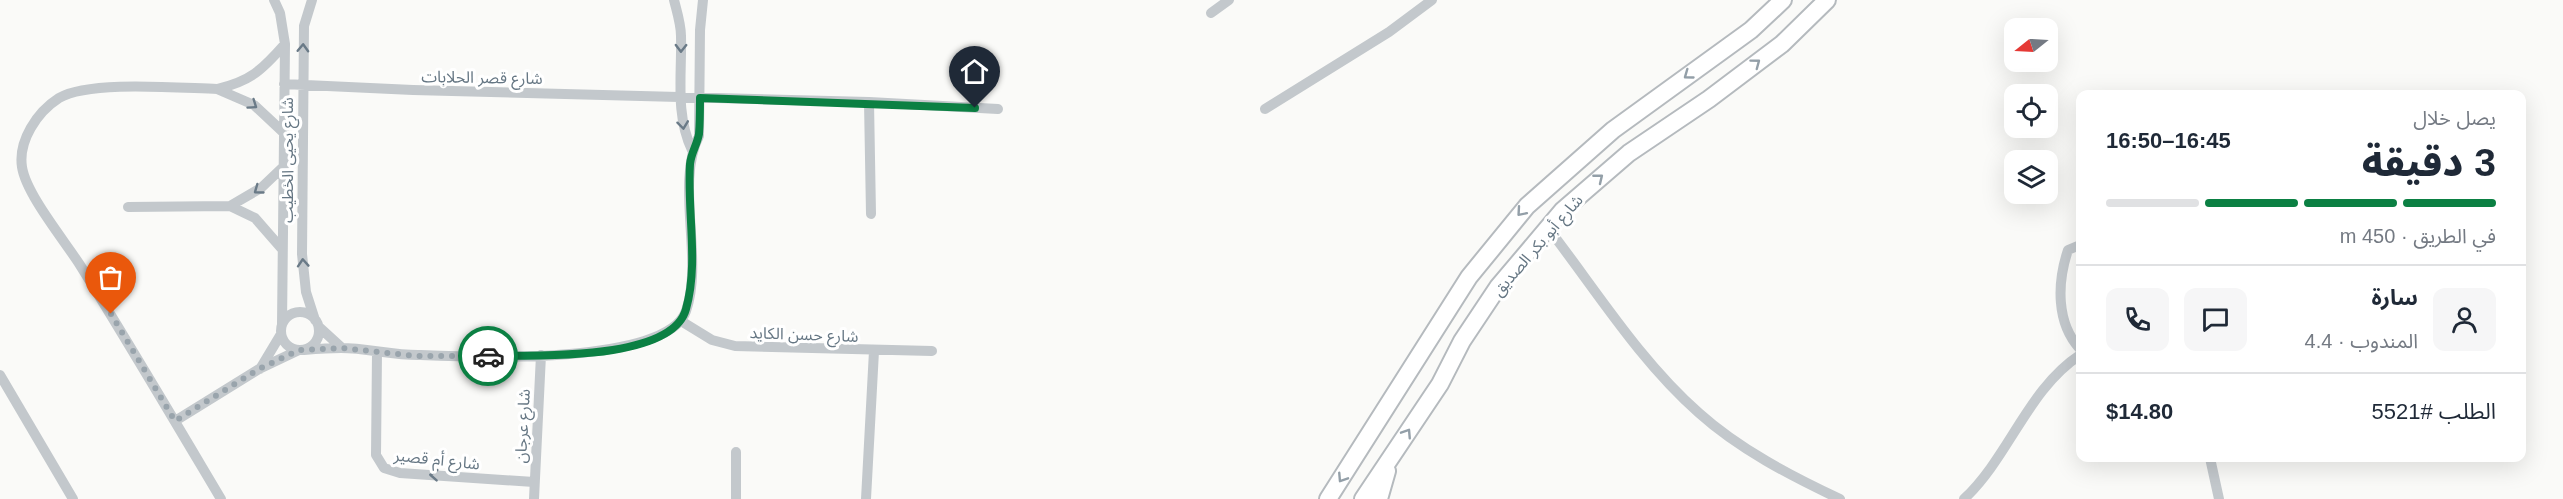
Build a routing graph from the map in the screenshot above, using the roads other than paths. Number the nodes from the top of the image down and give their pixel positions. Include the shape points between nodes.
1 (274, 0) edge
2 (312, 0) edge
3 (674, 0) edge
4 (703, 0) edge
5 (1229, 0) edge
6 (1432, 0) edge
7 (1783, 0) edge
8 (1827, 0) edge
9 (1211, 13) dead end
10 (285, 44) junction
11 (284, 84) junction
12 (302, 85) junction
13 (217, 89) junction
14 (680, 97) junction
15 (700, 98) junction
16 (869, 102) junction
17 (998, 109) dead end
18 (1265, 109) dead end
19 (283, 132) junction
20 (692, 150) junction
21 (282, 168) junction
22 (230, 206) junction
23 (128, 207) dead end
24 (871, 214) dead end
25 (1548, 228) junction
26 (2076, 247) edge
27 (282, 249) junction
28 (681, 321) junction
29 (317, 324) junction
30 (282, 329) junction
31 (2076, 342) edge
32 (342, 348) junction
33 (302, 350) junction
34 (874, 351) junction
35 (932, 351) dead end
36 (376, 352) junction
37 (541, 355) junction
38 (2076, 359) edge
39 (259, 369) junction
40 (0, 375) edge
41 (175, 421) junction
42 (736, 452) dead end
43 (1392, 456) junction
44 (2211, 462) edge
45 (534, 482) junction
46 (73, 499) edge
47 (221, 499) edge
48 (534, 499) edge
49 (736, 499) edge
50 (867, 499) edge
51 (1328, 499) edge
52 (1363, 499) edge
53 (1379, 499) edge
54 (1840, 499) edge
55 (1964, 499) edge
56 (2219, 499) edge

1 - 10 street, شارع يحيى الخطيب
12 -> 2 street, شارع يحيى الخطيب via 304,26
3 -> 14 street via 681,33
4 - 15 street
5 - 9 street
6 - 18 street via 1389,32
7 -> 51 main road, شارع أبو بكر الصديق via 1751,30 1613,130 1527,206 1469,277
25 -> 8 main road, شارع أبو بكر الصديق via 1629,153 1782,44
10 - 11 street, شارع يحيى الخطيب
10 - 13 street via 249,79
11 - 12 street, شارع قصر الحلابات
11 - 19 street, شارع يحيى الخطيب
12 - 14 street, شارع قصر الحلابات
29 -> 12 street, شارع يحيى الخطيب via 306,292 302,254
13 -> 19 street via 254,105
13 - 41 street via 104,88 69,93 51,104 34,124 21,159 30,189
14 - 15 street, شارع قصر الحلابات
14 -> 20 street via 685,137
15 - 16 street, شارع قصر الحلابات
15 - 20 street via 699,136
16 - 17 street, شارع قصر الحلابات
16 - 24 street
19 - 21 street, شارع يحيى الخطيب
20 - 28 street via 690,276 686,312
21 -> 22 street, شارع يحيى الخطيب via 261,188
21 - 27 street, شارع يحيى الخطيب
22 - 23 street, شارع يحيى الخطيب
22 - 27 street, شارع يحيى الخطيب via 255,218
43 -> 25 main road, شارع أبو بكر الصديق via 1498,287
25 - 54 street via 1620,325 1699,414 1773,464
26 - 31 street via 2068,250 2060,299 2066,326
27 - 30 street, شارع يحيى الخطيب
28 - 34 street, شارع حسن الكايد via 712,340 735,346
28 - 37 street via 659,337 637,345
29 - 30 street via 306,313 294,313
29 - 32 street
29 - 33 street via 314,344
30 - 33 street via 285,344
30 - 39 street
32 - 33 street
32 - 36 street
33 - 39 street
34 - 35 street, شارع حسن الكايد
34 - 50 street
36 - 37 street via 416,356
45 -> 36 street, شارع أم قصير via 400,473 384,468 376,455
37 - 45 street, شارع عرجان
38 - 55 street via 2051,381
39 - 41 street
40 - 46 street
41 - 47 street
42 - 49 street
43 - 52 main road, شارع أبو بكر الصديق
43 - 53 main road
44 - 56 street
45 - 48 street, شارع عرجان

